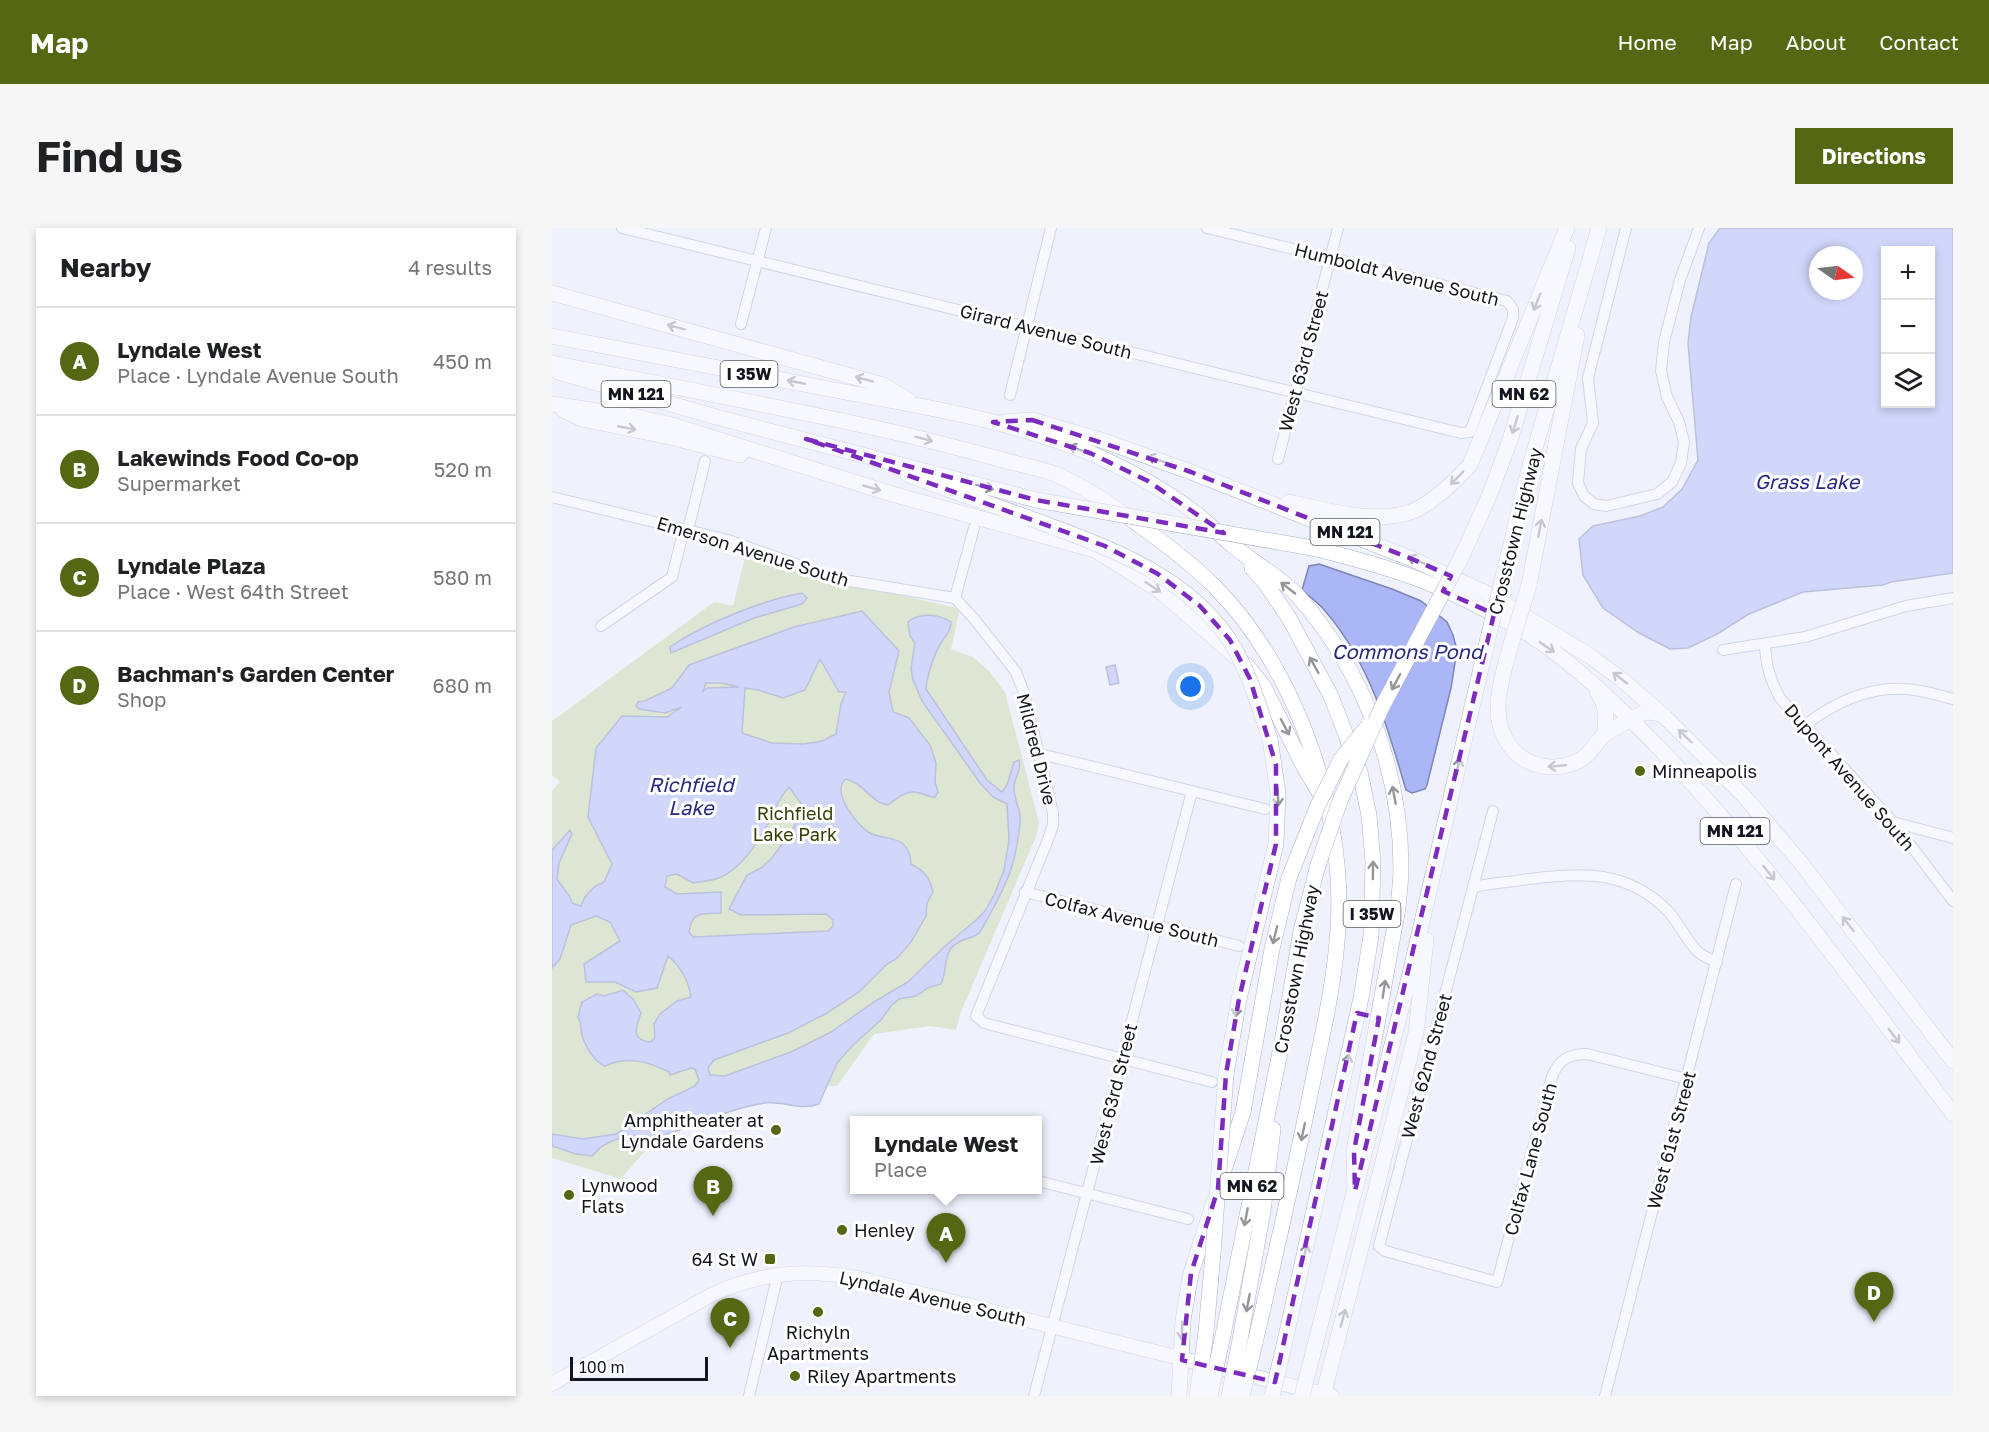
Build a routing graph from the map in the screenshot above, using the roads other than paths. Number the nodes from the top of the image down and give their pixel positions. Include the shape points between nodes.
1 (622, 228) edge
2 (766, 228) edge
3 (1051, 228) edge
4 (1207, 228) edge
5 (1338, 228) edge
6 (1567, 228) edge
7 (1574, 228) edge
8 (1599, 228) edge
9 (1626, 228) edge
10 (1699, 228) edge
11 (1593, 246) junction
12 (1330, 258) junction
13 (757, 261) junction
14 (552, 293) edge
15 (741, 324) dead end
16 (1027, 327) junction
17 (552, 336) edge
18 (552, 363) edge
19 (552, 370) edge
20 (1295, 392) junction
21 (1010, 395) dead end
22 (552, 404) edge
23 (915, 405) junction
24 (993, 422) junction
25 (1470, 432) joint
26 (806, 439) junction
27 (1278, 459) dead end
28 (705, 461) dead end
29 (1191, 472) junction
30 (552, 497) edge
31 (974, 528) dead end
32 (686, 530) junction
33 (1232, 545) junction
34 (955, 598) junction
35 (1953, 598) edge
36 (601, 626) dead end
37 (1765, 645) junction
38 (1723, 650) dead end
39 (1593, 684) junction
40 (1953, 699) edge
41 (1383, 707) junction
42 (1665, 717) junction
43 (1632, 720) junction
44 (1804, 725) junction
45 (1604, 735) junction
46 (1040, 755) junction
47 (1192, 791) junction
48 (1327, 805) junction
49 (1266, 809) dead end
50 (1492, 811) dead end
51 (1893, 822) junction
52 (1953, 838) edge
53 (1440, 845) junction
54 (1736, 884) dead end
55 (1474, 887) junction
56 (1025, 892) junction
57 (1953, 901) edge
58 (1156, 926) junction
59 (1239, 946) dead end
60 (1717, 962) junction
61 (1283, 1037) junction
62 (1121, 1058) junction
63 (1953, 1061) edge
64 (1219, 1078) junction
65 (1687, 1079) junction
66 (1953, 1114) edge
67 (1042, 1182) edge
68 (1354, 1191) junction
69 (1087, 1194) junction
70 (1188, 1219) dead end
71 (778, 1274) junction
72 (1497, 1282) joint
73 (1051, 1327) junction
74 (1248, 1342) junction
75 (1182, 1360) junction
76 (552, 1384) edge
77 (1326, 1395) edge
78 (750, 1396) edge
79 (1034, 1396) edge
80 (1179, 1396) edge
81 (1197, 1396) edge
82 (1210, 1396) edge
83 (1228, 1396) edge
84 (1242, 1396) edge
85 (1272, 1396) edge
86 (1302, 1396) edge
87 (1605, 1396) edge

1 - 13 street, Girard Avenue South
2 - 13 street
3 - 16 street
4 - 12 street, Humboldt Avenue South
5 - 12 street, West 63rd Street
6 -> 29 highway via 1470,465 1450,486 1413,511 1356,516 1277,499
7 -> 41 highway, Crosstown Highway / MN 62, bridge via 1510,441 1490,494
8 - 11 highway, Crosstown Highway / MN 62
9 - 10 street via 1588,378 1593,423 1581,450 1578,483 1584,496 1594,504 1606,506 1657,494 1672,482 1681,463 1684,442 1661,371 1680,280
45 -> 11 highway, bridge via 1583,758 1567,765 1542,766 1525,760 1506,741 1497,708 1529,585
53 -> 11 highway, Crosstown Highway / MN 62, bridge via 1529,469
12 - 20 street, West 63rd Street
12 - 25 street, Humboldt Avenue South via 1508,301 1513,318
13 - 15 street
13 - 16 street, Girard Avenue South
23 -> 14 highway via 883,385
16 - 20 street, Girard Avenue South
16 - 21 street
23 -> 17 highway, I 35W
18 -> 48 highway, I 35W via 917,437 1055,474 1117,509 1170,547 1217,589 1256,637 1306,734
19 - 26 highway, MN 121
20 - 25 street, Girard Avenue South
20 - 27 street, West 63rd Street
22 -> 48 highway via 582,419 831,476 1095,550 1160,591 1248,667 1264,687
23 - 24 highway, I 35W
29 -> 24 highway, MN 121 via 1088,435 1032,420
33 -> 24 highway, I 35W via 1194,512 1148,481 1090,453
26 -> 39 highway, MN 121, bridge via 1036,500 1318,549 1393,570 1513,624
26 -> 64 highway, bridge via 1105,546 1158,574 1200,606 1230,640 1250,679 1270,739 1278,793 1276,844
28 - 32 street
42 -> 29 highway, MN 121 via 1590,656 1488,594 1412,559
30 - 32 street, Emerson Avenue South
31 - 34 street
32 - 34 street, Emerson Avenue South via 728,540 838,579
32 - 36 street via 672,577
68 -> 33 highway via 1354,1151 1398,908 1398,813 1388,763 1365,698 1332,641 1295,593
85 -> 33 highway, I 35W, bridge via 1361,998 1371,936 1373,862 1360,772 1332,696 1289,618
34 - 46 street, Mildred Drive via 1016,672
35 - 37 street via 1906,606
37 - 38 street
37 - 44 street, Dupont Avenue South via 1771,681
39 - 43 highway, MN 121
39 - 45 highway via 1606,709
40 - 44 street via 1904,688 1867,692 1824,711
41 - 61 highway, Crosstown Highway / MN 62, bridge via 1340,801 1318,865 1301,931
41 -> 75 highway, bridge via 1341,759 1289,878 1243,1112 1191,1272 1182,1320
42 - 43 highway via 1655,712
63 -> 42 highway, MN 121 via 1775,832
43 - 45 highway
43 -> 66 highway, MN 121 via 1770,874
44 - 51 street, Dupont Avenue South
46 - 47 street
46 - 56 street, Mildred Drive via 1053,825
47 - 49 street
47 - 58 street, West 63rd Street
48 -> 74 highway, I 35W via 1339,924 1333,985 1295,1169
50 - 55 street, West 62nd Street
51 - 52 street
51 - 57 street, Dupont Avenue South
53 - 68 highway, Crosstown Highway / MN 62
77 -> 53 highway via 1416,1033
54 - 60 street, West 61st Street
55 - 60 street via 1564,874 1586,874 1628,884 1665,908 1697,952
55 - 72 street, West 62nd Street via 1379,1245 1385,1251
56 - 58 street, Colfax Avenue South
56 - 62 street, Mildred Drive via 976,1016 984,1023
58 - 59 street, Colfax Avenue South
58 - 62 street, West 63rd Street
60 - 65 street, West 61st Street
61 -> 74 highway
61 -> 82 highway, Crosstown Highway / MN 62, bridge
62 - 64 street
62 - 69 street, West 63rd Street
64 - 81 highway, bridge via 1213,1254
65 - 72 street, Colfax Lane South via 1587,1054 1566,1057 1556,1065
65 - 87 street, West 61st Street
67 - 69 street
68 - 86 highway, Crosstown Highway / MN 62, bridge
69 - 70 street
69 - 73 street, West 63rd Street
71 - 73 main road, Lyndale Avenue South via 858,1278
71 - 76 main road, Lyndale Avenue South via 735,1284 711,1295
71 - 78 street
73 - 75 main road, Lyndale Avenue South
73 - 79 street, West 63rd Street
74 - 83 highway, bridge
74 - 84 highway, I 35W, bridge
75 - 77 main road, Lyndale Avenue South
75 - 80 highway

